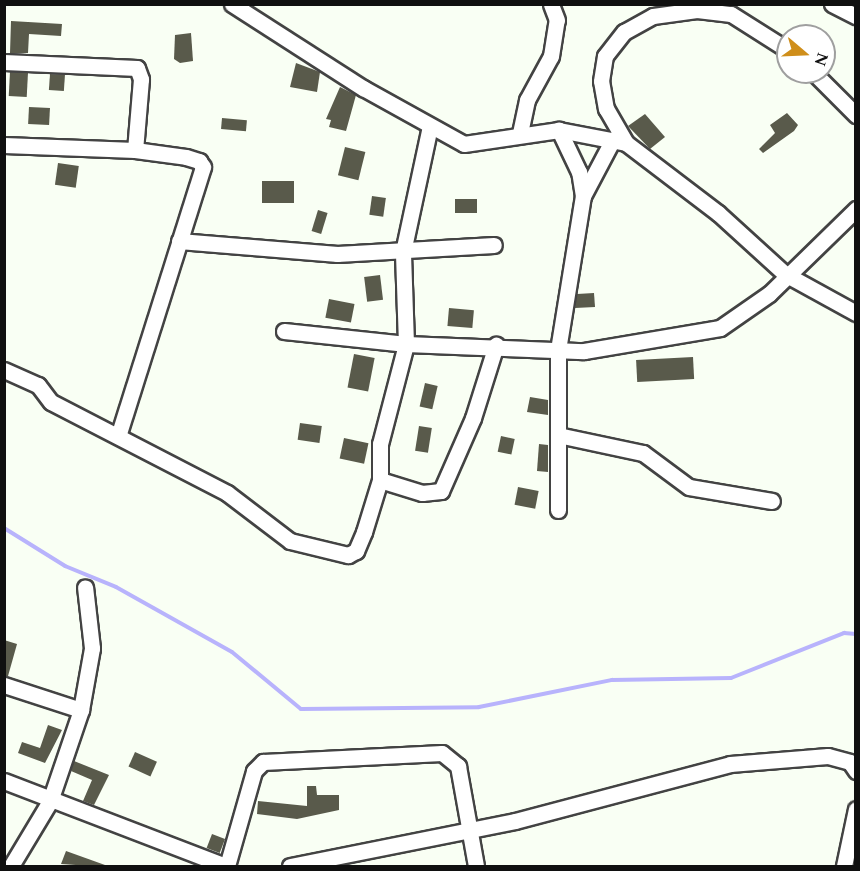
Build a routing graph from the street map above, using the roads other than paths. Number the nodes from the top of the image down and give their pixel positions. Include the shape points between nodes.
1 (232, 4) edge
2 (551, 4) edge
3 (832, 4) edge
4 (855, 16) edge
5 (776, 42) edge
6 (4, 62) edge
7 (825, 84) edge
8 (855, 115) edge
9 (430, 126) junction
10 (559, 130) junction
11 (520, 133) junction
12 (619, 141) junction
13 (4, 145) edge
14 (135, 150) junction
15 (583, 196) junction
16 (855, 209) edge
17 (179, 241) junction
18 (494, 245) dead end
19 (403, 252) junction
20 (785, 274) junction
21 (855, 313) edge
22 (285, 331) dead end
23 (406, 344) junction
24 (496, 345) junction
25 (558, 350) junction
26 (4, 370) edge
27 (558, 435) junction
28 (118, 436) junction
29 (380, 480) junction
30 (772, 501) dead end
31 (558, 510) dead end
32 (86, 587) dead end
33 (4, 685) edge
34 (81, 710) junction
35 (855, 771) edge
36 (4, 781) edge
37 (50, 801) junction
38 (855, 809) edge
39 (467, 831) junction
40 (313, 864) edge
41 (7, 866) edge
42 (227, 867) edge
43 (290, 867) edge
44 (476, 867) edge
45 (844, 867) edge

1 - 9 street
2 - 11 street via 556,20 551,56 527,100
3 - 4 street
5 - 12 street via 731,14 697,10 653,16 624,32 605,56 601,81 606,109
6 - 14 street via 137,68 141,79
7 - 8 street
9 - 11 street via 464,144 498,141
9 - 19 street
10 - 11 street
10 - 12 street
10 - 15 street via 579,172
12 - 15 street
12 - 20 street via 718,213
13 - 14 street
14 - 17 street via 186,157 199,161 202,167
15 - 25 street
16 - 20 street
17 - 19 street via 337,254
17 - 28 street
18 - 19 street
19 - 23 street
20 - 21 street
20 - 25 street via 752,307 720,328 592,350
22 - 23 street
23 - 24 street
23 - 29 street via 380,444
24 - 25 street
24 - 29 street via 473,418 441,491 423,493
25 - 27 street
26 - 28 street via 38,385 51,402
27 - 30 street via 643,453 689,487
27 - 31 street
28 - 29 street via 227,493 290,541 348,555 356,551
32 - 34 street via 92,648
33 - 34 street
34 - 37 street
35 - 39 street via 850,762 828,756 730,764
36 - 37 street
37 - 41 street
37 - 42 street
38 - 45 street
39 - 40 street
39 - 42 street via 458,766 442,753 263,762 254,771
39 - 44 street
40 - 43 street

